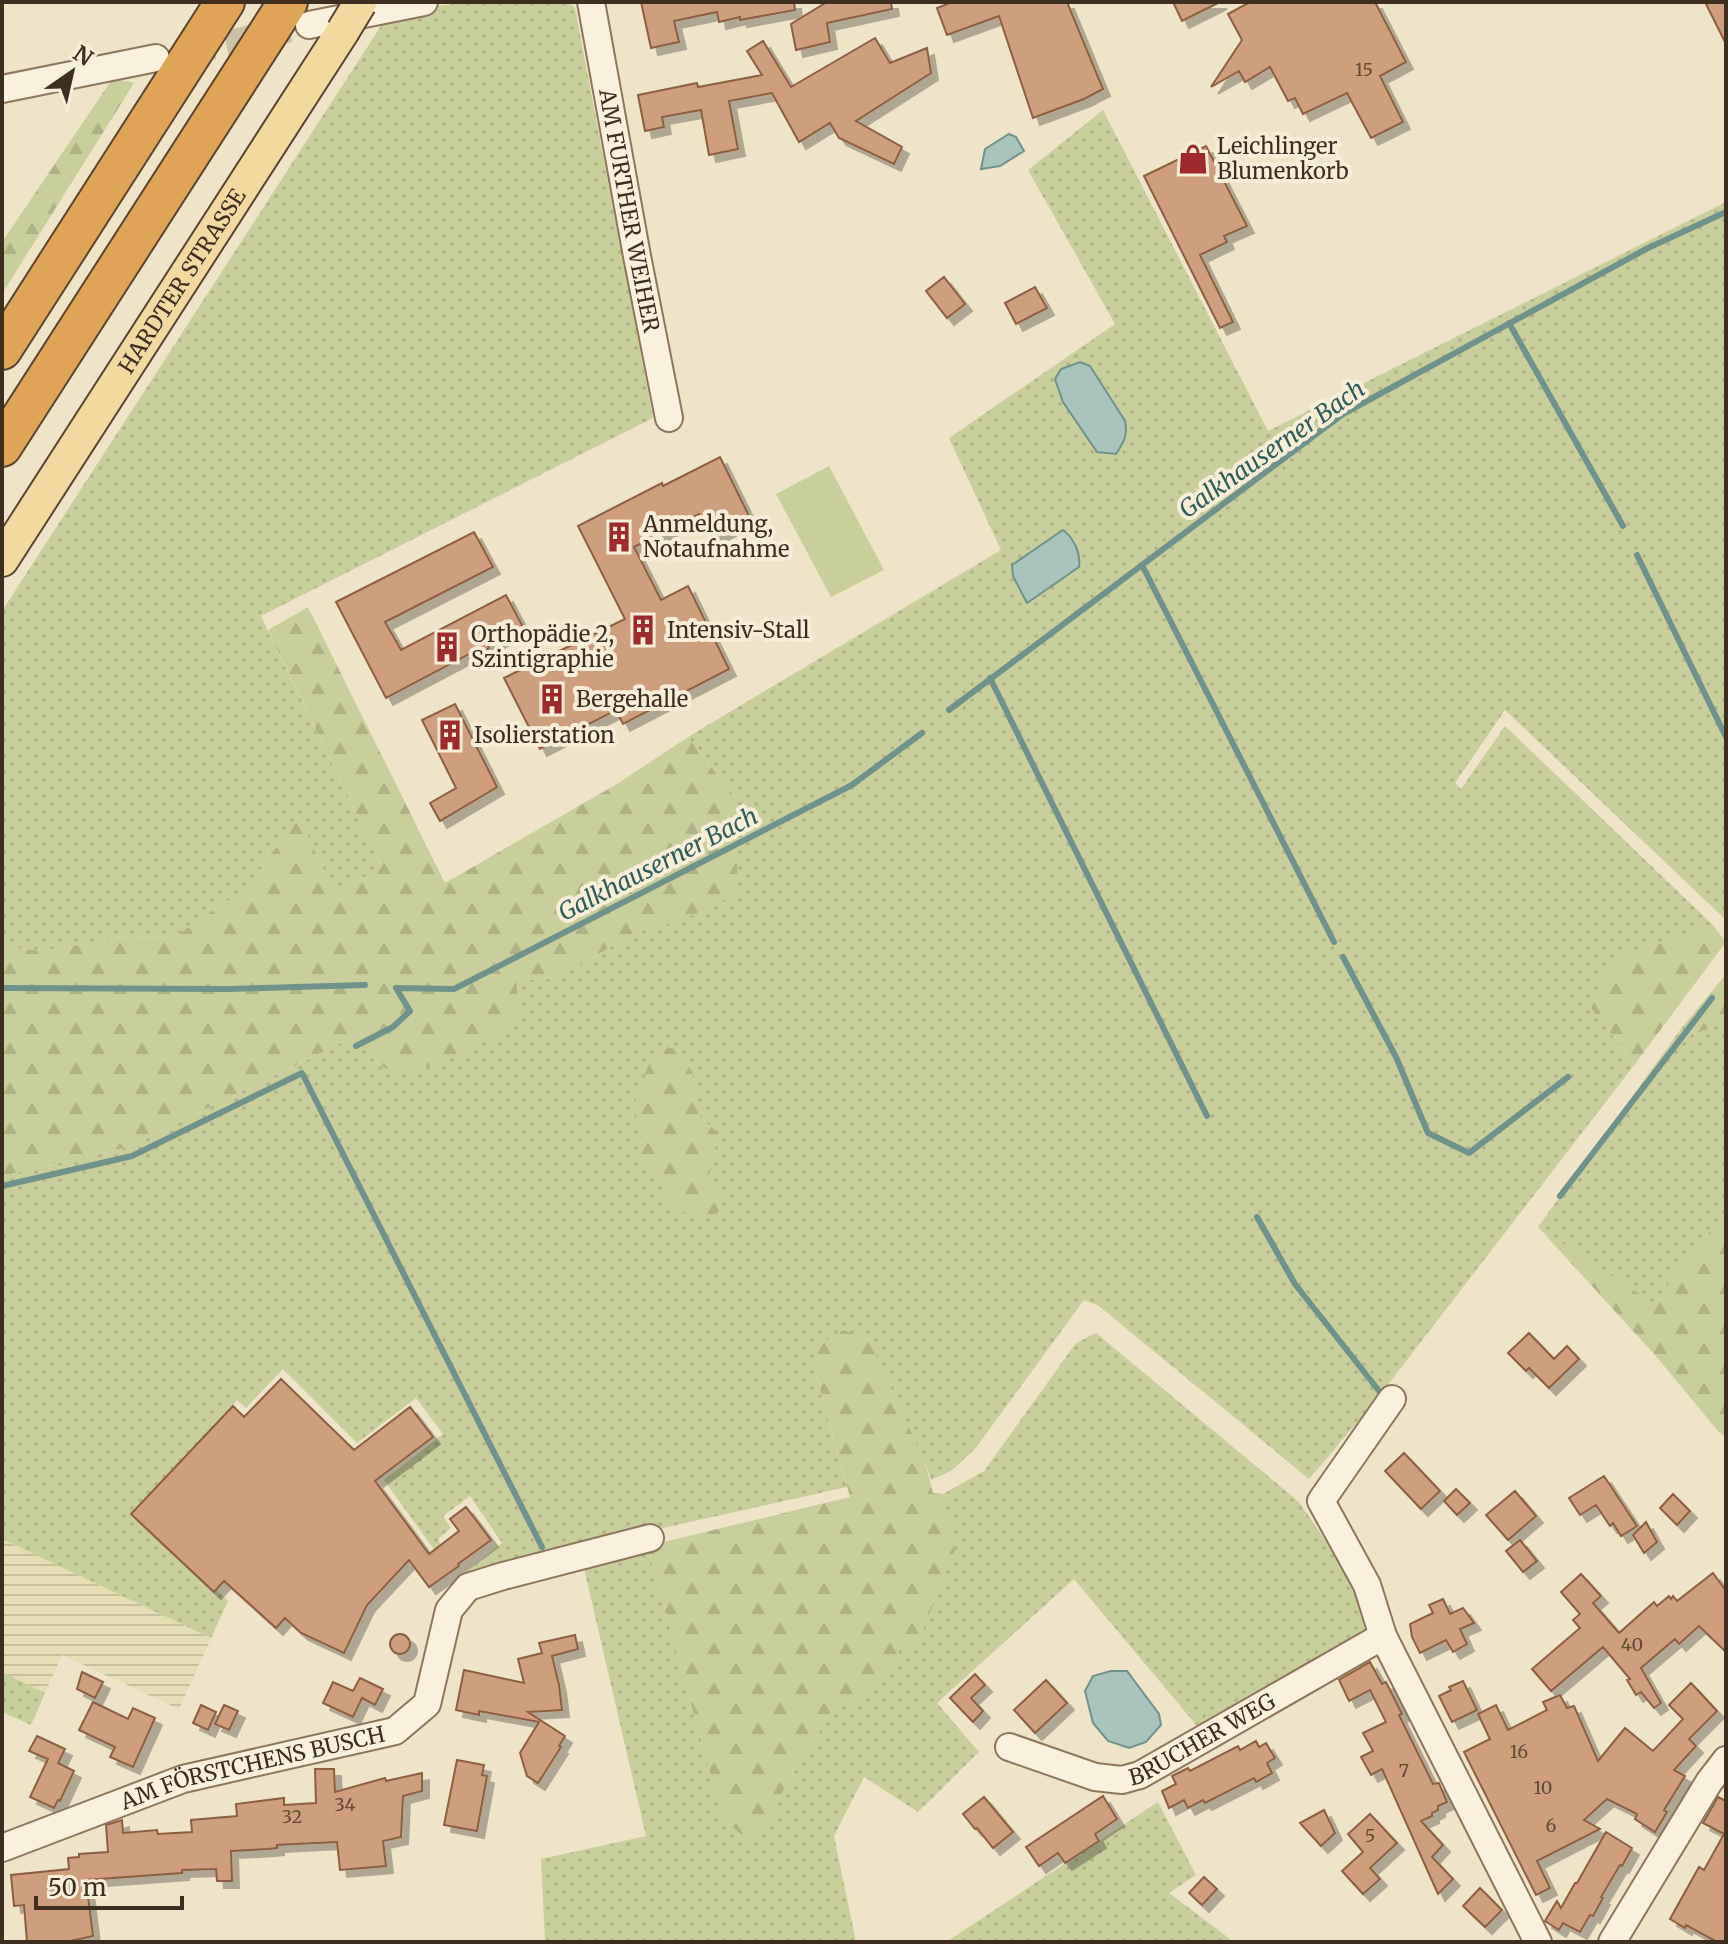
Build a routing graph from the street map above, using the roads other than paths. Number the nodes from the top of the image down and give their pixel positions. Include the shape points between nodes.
1 (225, 2) edge
2 (424, 2) edge
3 (591, 2) edge
4 (361, 3) edge
5 (298, 14) edge
6 (156, 58) dead end
7 (2, 89) edge
8 (2, 350) edge
9 (669, 418) dead end
10 (2, 447) edge
11 (2, 560) edge
12 (1392, 1399) dead end
13 (650, 1538) dead end
14 (1383, 1636) junction
15 (1009, 1747) dead end
16 (1726, 1760) edge
17 (2, 1848) edge
18 (1538, 1942) edge
19 (1612, 1942) edge

1 - 8 highway
2 - 5 street
3 - 9 street, AM FURTHER WEIHER
4 - 11 main road, HARDTER STRASSE, bridge
5 - 10 highway
6 - 7 street
12 - 14 street via 1321,1501 1367,1585
13 - 17 street, AM FÖRSTCHENS BUSCH via 468,1587 449,1610 427,1704 395,1731 183,1779
14 - 15 street, BRUCHER WEG via 1140,1775 1122,1780 1095,1777
14 - 18 street
16 - 19 street

